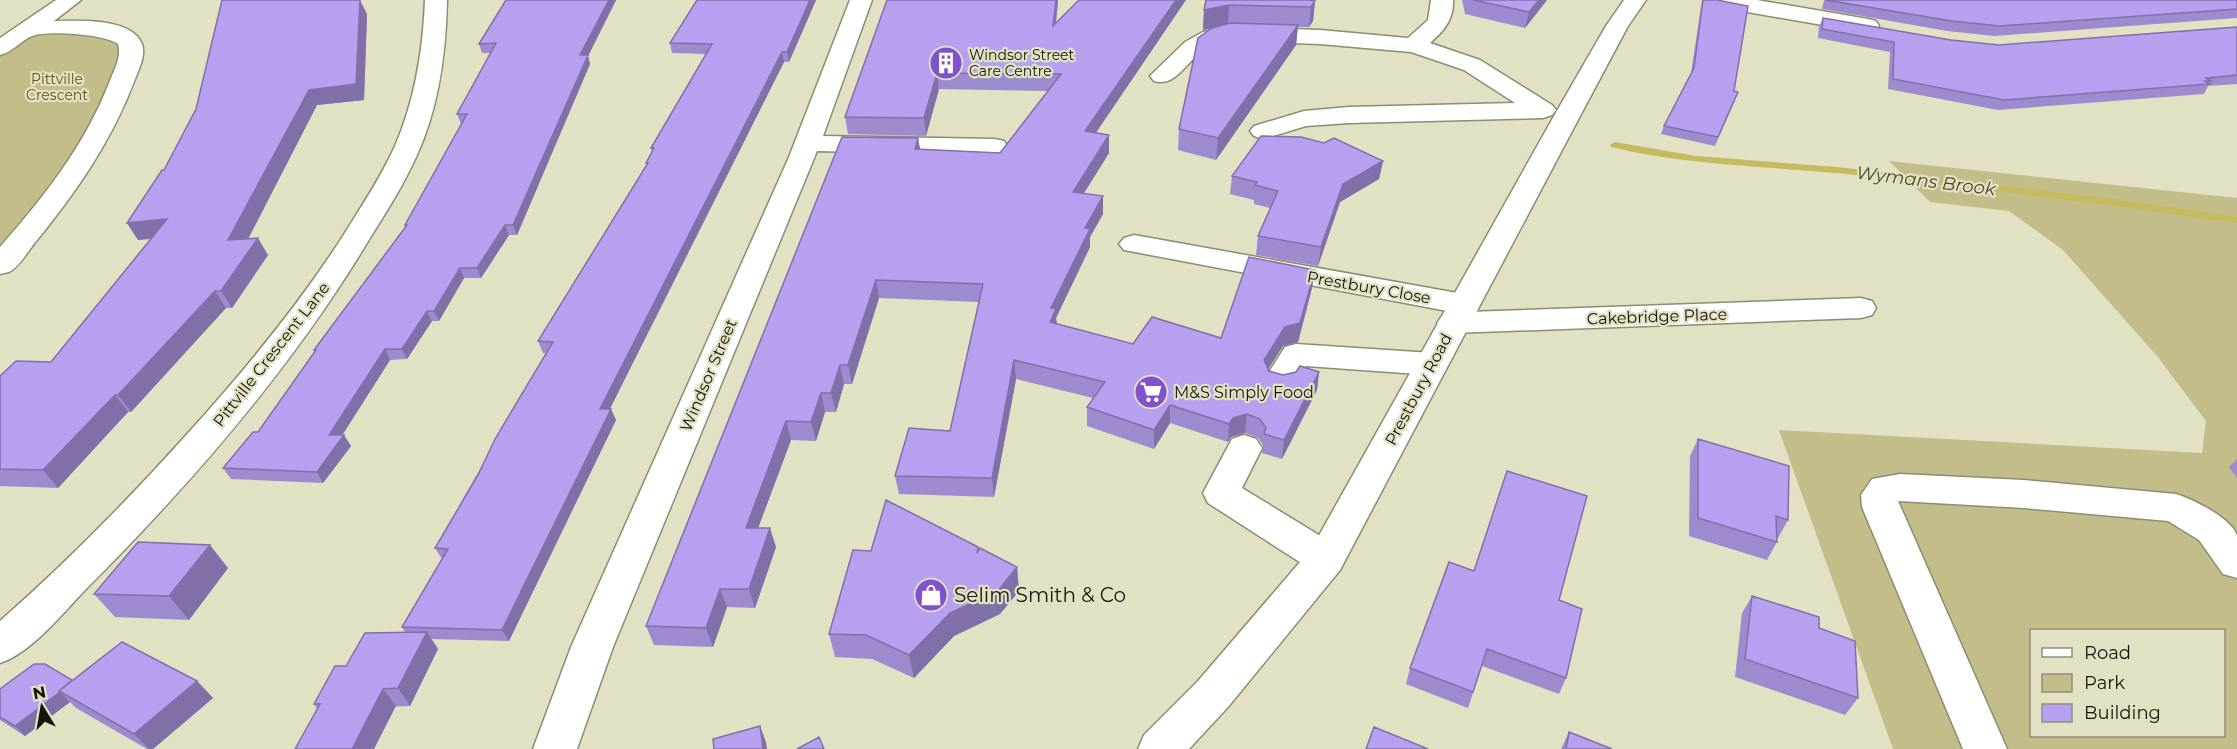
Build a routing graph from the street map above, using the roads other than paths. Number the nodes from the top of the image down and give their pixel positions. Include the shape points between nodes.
1 (70, 0) edge
2 (436, 0) edge
3 (861, 0) edge
4 (1442, 0) edge
5 (1635, 0) edge
6 (1719, 0) edge
7 (28, 29) junction
8 (1887, 29) edge
9 (1413, 45) junction
10 (0, 48) edge
11 (1162, 76) dead end
12 (1553, 113) junction
13 (1263, 131) dead end
14 (808, 143) junction
15 (994, 147) dead end
16 (1134, 244) dead end
17 (0, 264) edge
18 (1861, 308) dead end
19 (1458, 314) junction
20 (1432, 364) junction
21 (1281, 380) edge
22 (1244, 448) dead end
23 (1326, 559) junction
24 (2237, 563) edge
25 (0, 646) edge
26 (555, 749) edge
27 (1160, 749) edge
28 (1985, 749) edge

1 - 7 street
2 - 25 street, Pittville Crescent Lane via 426,94 412,136 347,253 244,393 159,489 42,609
3 - 14 street, Windsor Street
4 - 9 street via 1442,15 1437,24
5 - 12 street, Prestbury Road
6 - 8 street
7 - 10 street
7 - 17 street via 105,31 126,38 131,52 117,97 85,157
9 - 11 street via 1228,34 1211,37 1193,47
9 - 12 street via 1472,65
12 - 13 street via 1349,115 1304,119
12 - 19 street, Prestbury Road
14 - 15 street
14 - 26 street, Windsor Street via 597,636
16 - 19 street, Prestbury Close
18 - 19 street, Cakebridge Place
19 - 20 street, Prestbury Road
20 - 21 street via 1296,355
20 - 23 street, Prestbury Road
22 - 23 street via 1221,493
23 - 27 street, Prestbury Road via 1228,676
24 - 28 street via 2212,530 2176,508 2024,494 1885,489 1879,495 1881,507

